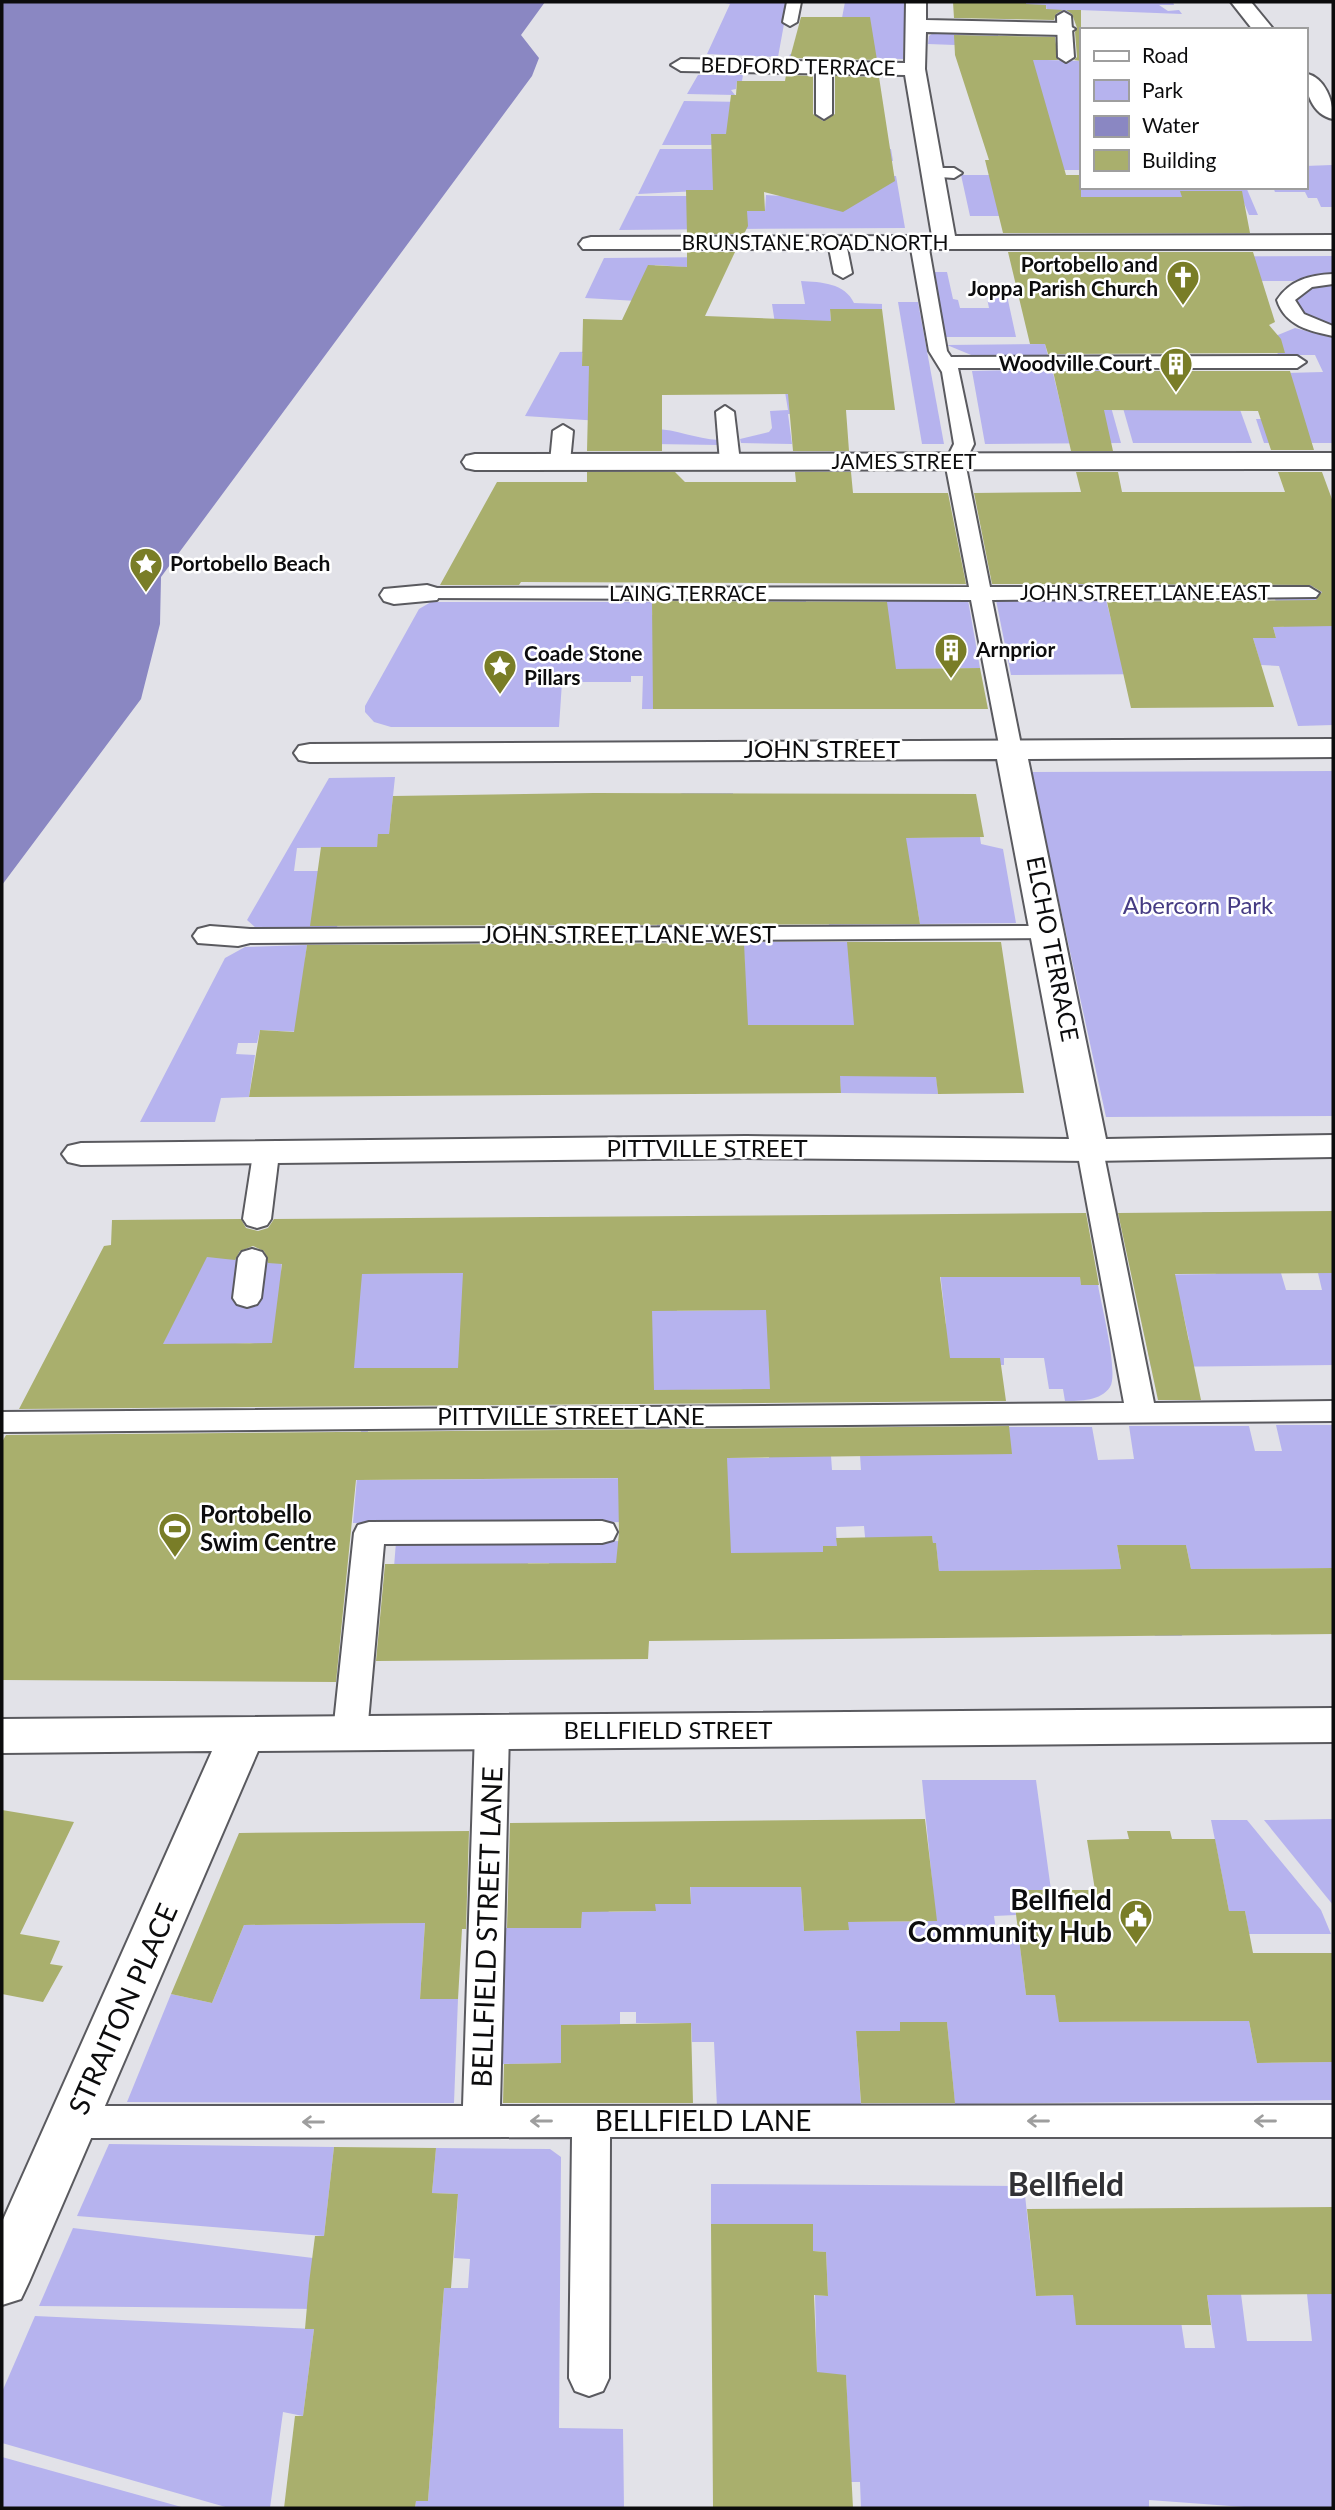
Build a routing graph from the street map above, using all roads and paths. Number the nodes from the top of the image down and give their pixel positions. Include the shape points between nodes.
1 (794, 2) edge
2 (916, 2) edge
3 (1241, 2) edge
4 (790, 22) dead end
5 (1064, 22) joint
6 (916, 26) junction
7 (1262, 28) edge
8 (1066, 57) dead end
9 (692, 65) dead end
10 (824, 67) junction
11 (915, 69) junction
12 (1307, 81) edge
13 (1333, 113) edge
14 (824, 114) dead end
15 (930, 173) junction
16 (954, 173) dead end
17 (1333, 242) edge
18 (837, 243) junction
19 (919, 243) junction
20 (945, 243) junction
21 (601, 244) dead end
22 (843, 273) dead end
23 (1333, 279) edge
24 (1333, 331) edge
25 (1297, 362) dead end
26 (947, 363) junction
27 (725, 412) dead end
28 (563, 431) dead end
29 (1333, 461) edge
30 (487, 462) dead end
31 (730, 462) junction
32 (955, 462) junction
33 (560, 463) junction
34 (1309, 593) dead end
35 (427, 594) joint
36 (981, 594) junction
37 (394, 595) dead end
38 (1333, 748) edge
39 (1011, 750) junction
40 (325, 753) dead end
41 (1048, 933) junction
42 (224, 936) dead end
43 (1333, 1146) edge
44 (1090, 1150) junction
45 (81, 1154) dead end
46 (266, 1154) junction
47 (257, 1219) dead end
48 (252, 1258) dead end
49 (247, 1298) dead end
50 (1333, 1411) edge
51 (1141, 1412) junction
52 (2, 1422) edge
53 (602, 1532) dead end
54 (1333, 1725) edge
55 (492, 1732) junction
56 (350, 1733) junction
57 (242, 1734) junction
58 (2, 1736) edge
59 (591, 2121) junction
60 (1333, 2121) edge
61 (74, 2122) junction
62 (481, 2122) junction
63 (2, 2283) edge
64 (589, 2378) dead end

1 - 4 lane
2 - 6 street, BEDFORD TERRACE
3 - 7 street
5 - 6 street, BEDFORD TERRACE
5 - 8 lane, BEDFORD TERRACE
6 - 11 street, BEDFORD TERRACE
9 - 10 street, BEDFORD TERRACE
10 - 11 street, BEDFORD TERRACE
10 - 14 lane
11 - 15 street, BEDFORD TERRACE
12 - 13 street
15 - 16 lane
15 - 20 street, BEDFORD TERRACE
17 - 20 street, BRUNSTANE ROAD NORTH
18 - 19 street, BRUNSTANE ROAD NORTH
18 - 21 street, BRUNSTANE ROAD NORTH
18 - 22 lane
19 - 20 street, BRUNSTANE ROAD NORTH
19 - 26 lane via 939,351
23 - 24 lane via 1302,285 1286,300 1297,318
25 - 26 lane
26 - 32 lane via 964,444
27 - 31 lane
28 - 33 lane
29 - 32 street, JAMES STREET
30 - 33 street, JAMES STREET
31 - 32 street, JAMES STREET
31 - 33 street, JAMES STREET
32 - 36 lane
34 - 36 lane, JOHN STREET LANE EAST
35 - 36 lane, LAING TERRACE
35 - 37 street, LAING TERRACE
36 - 39 lane
38 - 39 street, JOHN STREET
39 - 40 street, JOHN STREET
39 - 41 street, ELCHO TERRACE
41 - 42 lane, JOHN STREET LANE WEST
41 - 44 street, ELCHO TERRACE
43 - 44 street, PITTVILLE STREET
44 - 46 street, PITTVILLE STREET via 746,1147
44 - 51 lane
45 - 46 street, PITTVILLE STREET
46 - 47 lane
48 - 49 lane
50 - 51 lane, PITTVILLE STREET LANE
51 - 52 lane, PITTVILLE STREET LANE
53 - 56 lane via 369,1533
54 - 55 street, BELLFIELD STREET
55 - 56 street, BELLFIELD STREET
55 - 62 lane, BELLFIELD STREET LANE
56 - 57 street, BELLFIELD STREET
57 - 58 street, BELLFIELD STREET
57 - 61 street, STRAITON PLACE
60 -> 59 lane, BELLFIELD LANE
59 -> 62 lane, BELLFIELD LANE
59 - 64 lane
62 -> 61 lane, BELLFIELD LANE
61 - 63 street, STRAITON PLACE

